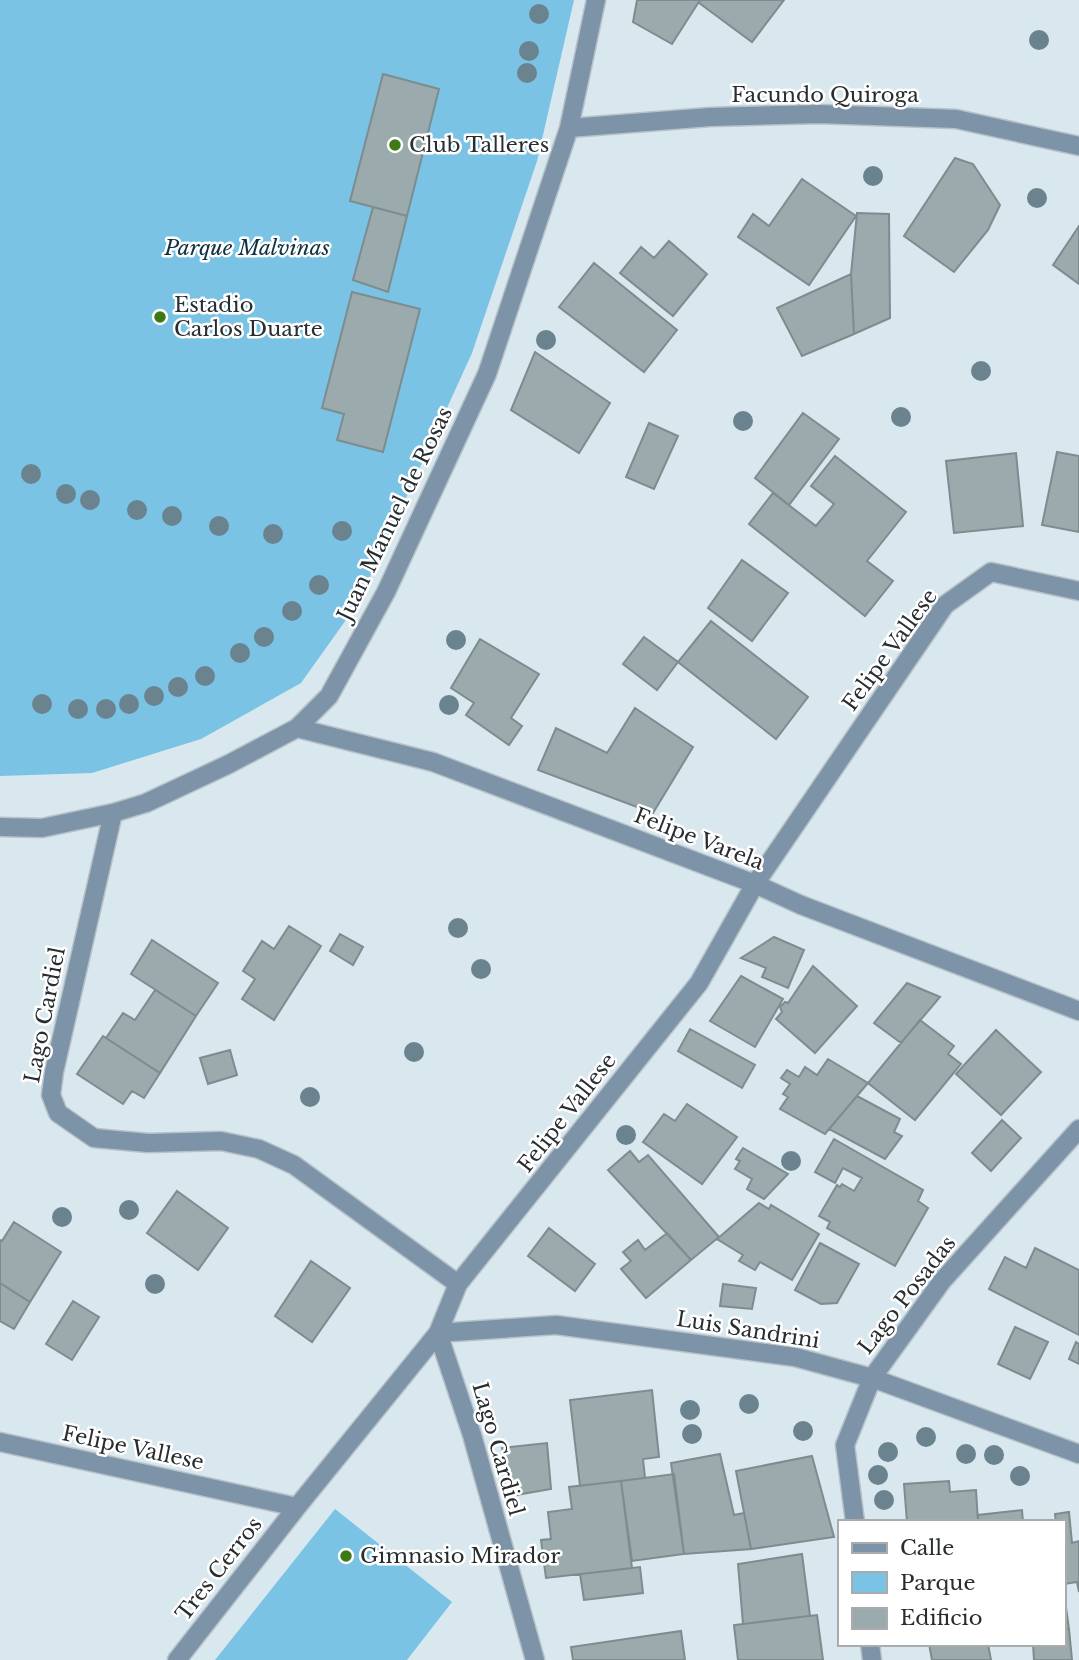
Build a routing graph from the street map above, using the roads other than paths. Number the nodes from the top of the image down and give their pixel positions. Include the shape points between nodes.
1 (596, 0) edge
2 (569, 128) junction
3 (1079, 146) edge
4 (1079, 591) edge
5 (297, 728) junction
6 (113, 813) junction
7 (0, 827) edge
8 (755, 884) junction
9 (1079, 1011) edge
10 (1079, 1129) edge
11 (458, 1284) junction
12 (438, 1333) junction
13 (872, 1378) junction
14 (0, 1442) edge
15 (1079, 1454) edge
16 (297, 1507) junction
17 (855, 1520) edge
18 (177, 1660) edge
19 (535, 1660) edge

1 - 2 street, Juan Manuel de Rosas
2 - 3 street, Facundo Quiroga via 819,114 956,119
2 - 5 street, Juan Manuel de Rosas via 487,374 386,592 329,696
4 - 8 street, Felipe Vallese via 991,572 946,605
5 - 6 street, Juan Manuel de Rosas via 146,803
5 - 8 street, Felipe Varela via 433,762
6 - 7 street, Juan Manuel de Rosas via 43,828
6 - 11 street, Lago Cardiel via 54,1072 51,1095 58,1113 94,1138 221,1142 259,1149 294,1164
8 - 9 street, Felipe Varela
8 - 11 street, Felipe Vallese via 699,983
10 - 13 street, Lago Posadas via 942,1281
11 - 12 street, Felipe Vallese
12 - 13 street, Luis Sandrini via 556,1325 795,1357
12 - 16 street, Felipe Vallese
12 - 19 street, Lago Cardiel
13 - 15 street, Luis Sandrini
13 - 17 street, Lago Posadas via 845,1445
14 - 16 street, Felipe Vallese
16 - 18 street, Tres Cerros

